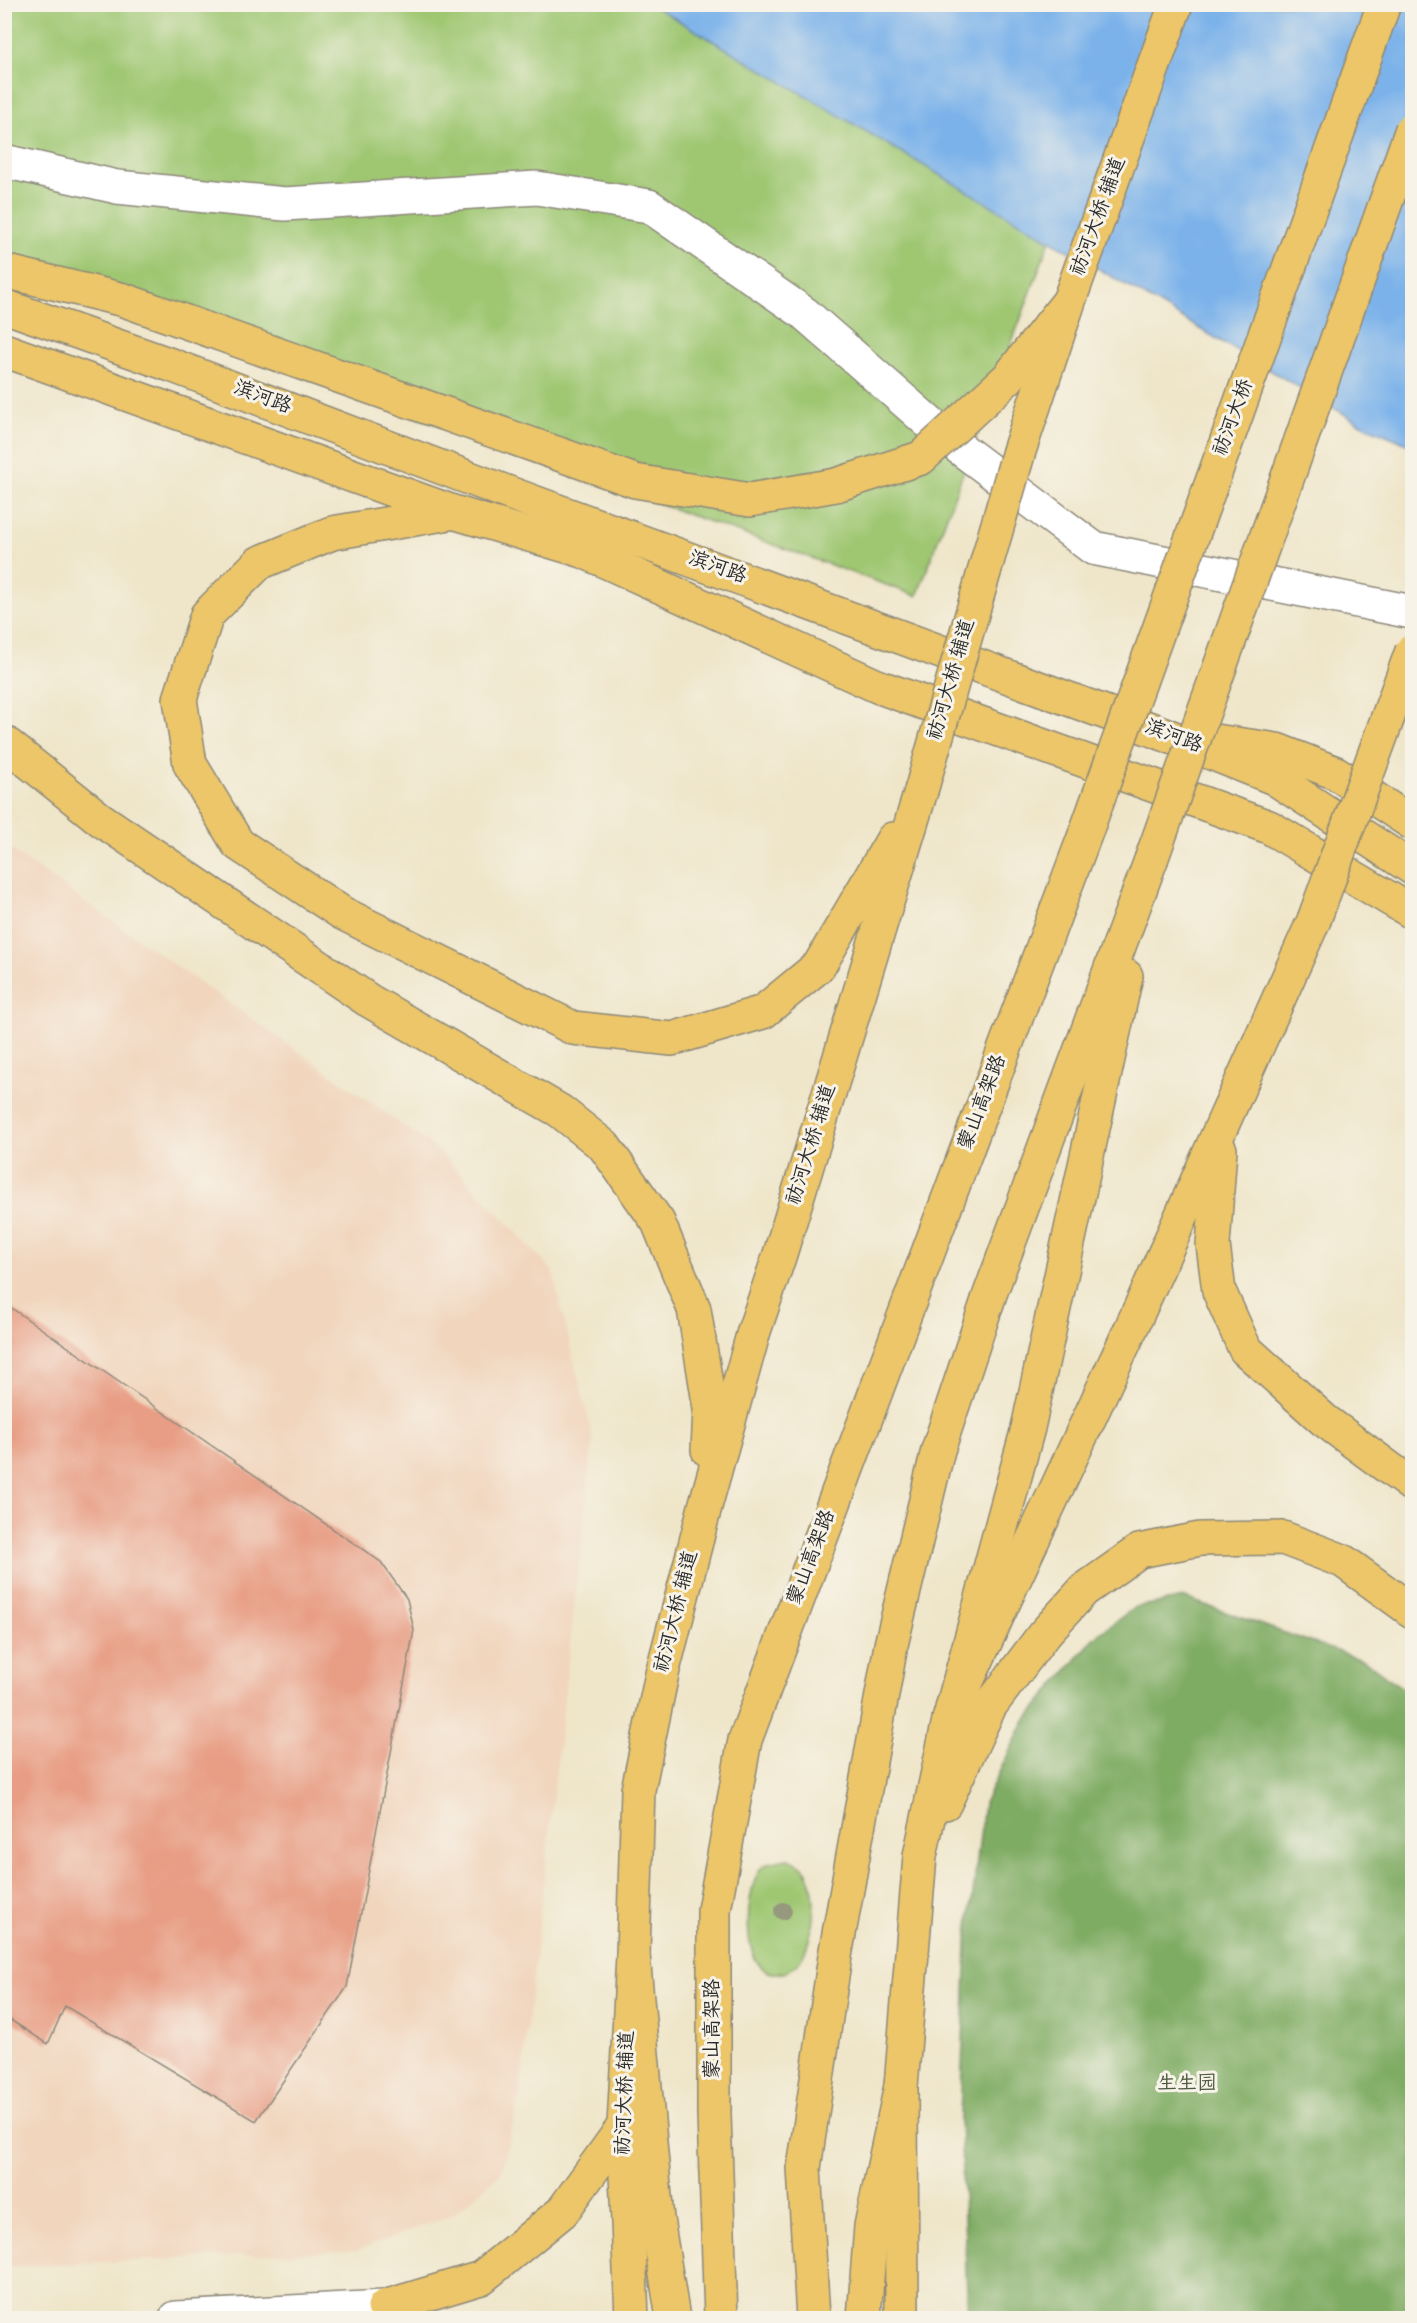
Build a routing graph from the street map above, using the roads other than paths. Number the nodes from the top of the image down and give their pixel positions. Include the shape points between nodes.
1 (1176, 4) edge
2 (1384, 4) edge
3 (1413, 129) edge
4 (4, 161) edge
5 (4, 271) edge
6 (1069, 301) junction
7 (4, 306) edge
8 (4, 350) edge
9 (453, 512) junction
10 (1413, 612) edge
11 (1413, 651) edge
12 (1164, 734) junction
13 (4, 741) edge
14 (921, 790) junction
15 (1413, 823) edge
16 (1086, 832) joint
17 (1151, 860) junction
18 (1413, 868) edge
19 (1413, 912) edge
20 (1222, 1126) junction
21 (1413, 1485) edge
22 (706, 1503) junction
23 (1343, 1562) junction
24 (1413, 1592) edge
25 (1413, 1611) edge
26 (949, 1720) junction
27 (920, 1856) junction
28 (633, 1955) junction
29 (901, 2086) junction
30 (624, 2126) junction
31 (384, 2307) junction
32 (901, 2307) edge
33 (176, 2319) edge
34 (415, 2319) edge
35 (632, 2319) edge
36 (673, 2319) edge
37 (722, 2319) edge
38 (813, 2319) edge
39 (864, 2319) edge

1 - 6 main road, 祊河大桥 辅道, bridge
2 - 16 main road, 祊河大桥, bridge
3 - 17 main road, bridge
4 - 10 street via 117,187 285,204 537,188 649,206 804,313 949,440 1094,548
5 - 6 main road, bridge via 124,300 635,481 750,500 836,485 921,458 1008,378
6 - 14 main road, 祊河大桥 辅道, bridge via 1019,451
7 - 12 main road, 滨河路
8 - 9 main road, 滨河路
9 - 14 main road via 332,533 259,563 207,615 180,699 190,764 238,844 342,913 573,1028 672,1039 763,1012 819,966
9 - 19 main road, 滨河路 via 582,551 877,686 1269,827
11 - 20 main road, bridge via 1314,920
12 - 15 main road via 1277,750 1336,773
12 - 18 main road, 滨河路 via 1274,778
13 - 22 main road via 100,819 368,1000 560,1111 604,1146 658,1222 694,1309 710,1409
14 - 22 main road, 祊河大桥 辅道 via 754,1332
16 - 37 main road, 蒙山高架路 via 745,1740 714,1910 714,2115
17 - 26 main road via 1028,1428
17 - 38 main road via 990,1294 942,1439 891,1645 835,1956 804,2168
20 - 21 main road via 1212,1245 1219,1291 1245,1349 1324,1420
20 - 26 main road
22 - 28 main road, 祊河大桥 辅道 via 662,1674 638,1791
23 - 24 main road
23 - 25 main road
23 - 27 main road via 1283,1538 1200,1539 1139,1551 1084,1590 1044,1634 990,1706
26 - 27 main road
27 - 29 main road
28 - 30 main road, 祊河大桥 辅道
28 - 36 main road via 657,2219
29 - 32 main road
29 - 39 main road via 871,2226
30 - 31 main road via 562,2212 481,2278
30 - 35 main road, 祊河大桥 辅道
31 - 33 street
31 - 34 main road

